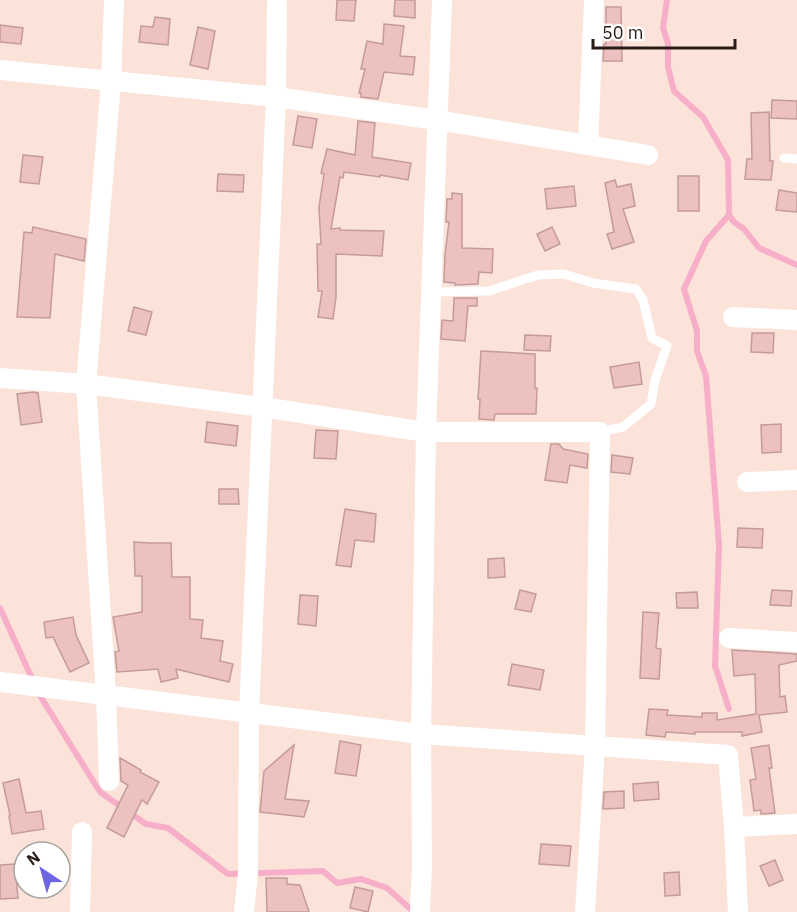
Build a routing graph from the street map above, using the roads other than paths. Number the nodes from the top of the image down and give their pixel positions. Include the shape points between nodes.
1 (114, 0) edge
2 (277, 0) edge
3 (442, 0) edge
4 (594, 0) edge
5 (0, 70) edge
6 (111, 82) junction
7 (276, 97) junction
8 (437, 120) junction
9 (588, 145) junction
10 (648, 155) dead end
11 (783, 158) dead end
12 (797, 159) edge
13 (431, 292) junction
14 (733, 317) dead end
15 (797, 320) edge
16 (0, 378) edge
17 (86, 384) junction
18 (262, 407) junction
19 (426, 432) junction
20 (600, 432) junction
21 (797, 480) edge
22 (747, 482) dead end
23 (729, 638) dead end
24 (797, 642) edge
25 (0, 682) edge
26 (106, 695) junction
27 (249, 712) junction
28 (421, 734) junction
29 (595, 746) junction
30 (109, 781) dead end
31 (797, 824) edge
32 (734, 827) junction
33 (82, 832) dead end
34 (80, 912) edge
35 (244, 912) edge
36 (420, 912) edge
37 (585, 912) edge
38 (738, 912) edge

1 - 6 street
2 - 7 street
3 - 8 street
4 - 9 street
5 - 6 street
6 - 7 street
6 - 17 street
7 - 8 street
7 - 18 street
8 - 9 street
8 - 13 street
9 - 10 street
11 - 12 lane
13 - 19 street
13 - 20 lane via 489,291 538,275 564,274 636,289 643,300 652,338 667,346 651,404 623,427
14 - 15 street
16 - 17 street
17 - 18 street
17 - 26 street
18 - 19 street
18 - 27 street
19 - 20 street
19 - 28 street
20 - 29 street
21 - 22 street
23 - 24 street
25 - 26 street
26 - 27 street
26 - 30 street
27 - 28 street
27 - 35 street via 248,873
28 - 29 street
28 - 36 street
29 - 32 street via 728,755
29 - 37 street
31 - 32 street
32 - 38 street
33 - 34 street

